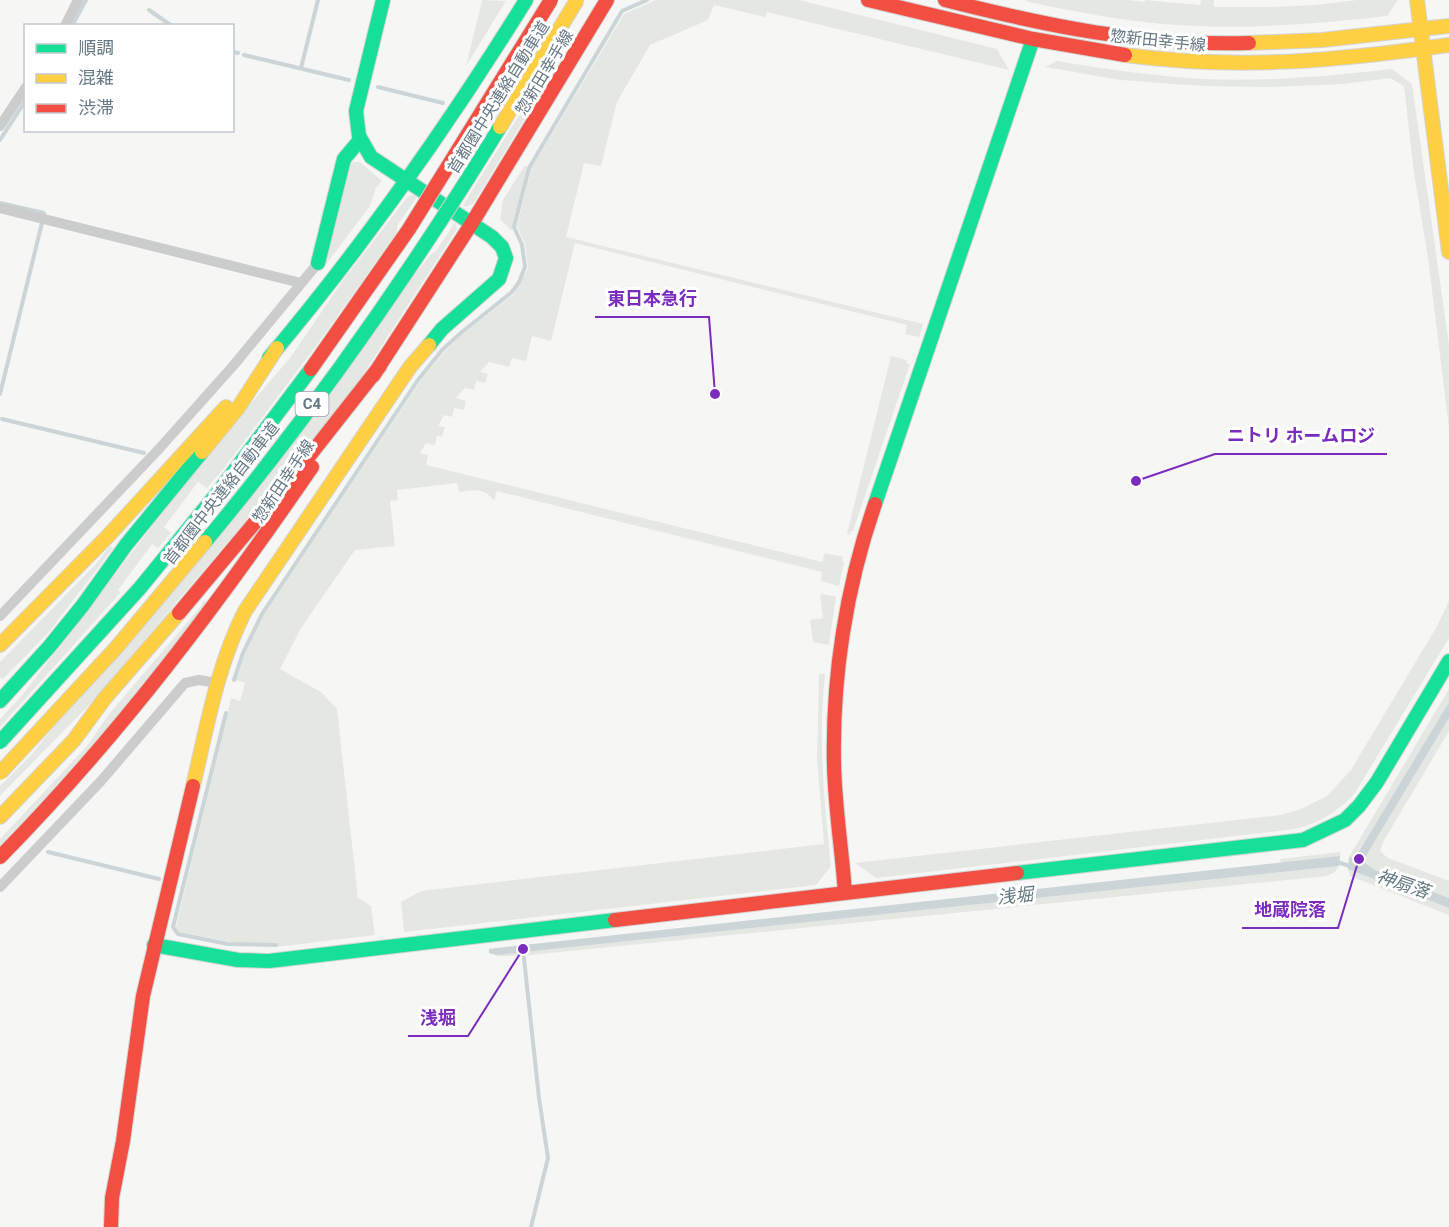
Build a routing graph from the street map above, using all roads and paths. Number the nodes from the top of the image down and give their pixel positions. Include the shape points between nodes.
1 (78, 0) edge
2 (383, 0) edge
3 (526, 0) edge
4 (551, 0) edge
5 (577, 0) edge
6 (607, 0) edge
7 (868, 0) edge
8 (945, 0) edge
9 (1417, 0) edge
10 (995, 6) edge
11 (66, 24) edge
12 (1449, 26) edge
13 (1421, 30) junction
14 (1033, 39) junction
15 (1449, 45) edge
16 (1423, 49) junction
17 (576, 51) junction
18 (490, 59) junction
19 (24, 90) edge
20 (0, 126) edge
21 (359, 141) junction
22 (408, 181) junction
23 (0, 208) edge
24 (471, 223) junction
25 (1449, 252) edge
26 (318, 263) joint
27 (301, 283) junction
28 (277, 348) junction
29 (380, 366) junction
30 (0, 616) edge
31 (0, 645) edge
32 (1449, 661) edge
33 (217, 682) junction
34 (0, 701) edge
35 (0, 742) edge
36 (0, 773) edge
37 (0, 817) edge
38 (0, 857) edge
39 (0, 887) edge
40 (845, 893) junction
41 (154, 945) junction
42 (111, 1227) edge

1 - 11 street
2 - 21 main road via 356,111
3 - 18 main road
4 - 35 main road, 首都圏中央連絡自動車道 / C4, bridge via 390,259 295,393 158,567
5 - 36 main road, 首都圏中央連絡自動車道 / C4, bridge via 428,241 282,445 172,582
6 - 17 main road, 惣新田幸手線
7 - 14 main road, 惣新田幸手線
8 - 10 main road, 惣新田幸手線
9 - 13 main road
10 - 13 main road, 惣新田幸手線 via 1110,36 1190,42 1282,42
12 - 13 main road, 惣新田幸手線
13 - 16 main road
14 - 16 main road, 惣新田幸手線 via 1121,54 1243,64 1356,58
14 - 40 main road via 855,572 836,681 833,728
15 - 16 main road, 惣新田幸手線
16 - 25 main road
17 - 18 main road via 572,19 560,6 545,4 536,8
17 - 24 main road, 惣新田幸手線
18 - 22 main road
19 - 20 street
21 - 22 main road via 371,157
21 - 26 main road via 344,159
22 - 24 main road
22 - 28 main road via 351,260
23 - 27 street
24 - 29 main road, 惣新田幸手線
24 - 33 main road via 502,246 506,258 499,279 442,329 410,367 245,611
26 - 27 street
27 - 30 street via 158,450
28 - 31 main road via 199,439
28 - 34 main road via 238,408 126,545 50,647
29 - 37 main road via 74,740
29 - 38 main road, 惣新田幸手線 via 207,617 103,745
32 - 40 main road via 1359,806 1345,820 1315,835 1282,843
33 - 39 street via 185,683 101,781
33 - 41 main road
40 - 41 main road via 269,961 238,960
41 - 42 main road via 112,1198

